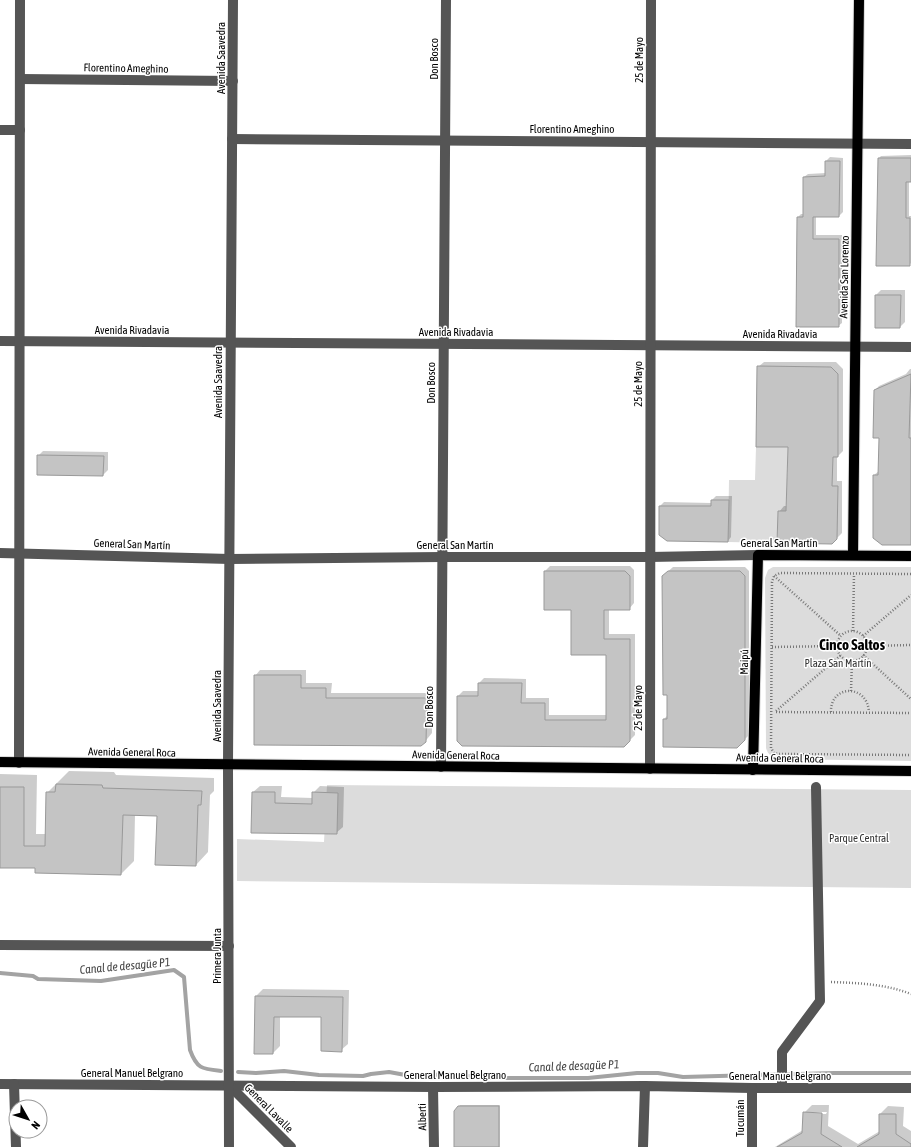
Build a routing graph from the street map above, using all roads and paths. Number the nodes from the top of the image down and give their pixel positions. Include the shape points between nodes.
1 (20, 0) edge
2 (233, 0) edge
3 (446, 0) edge
4 (650, 0) edge
5 (859, 0) edge
6 (20, 79) junction
7 (232, 81) junction
8 (0, 130) edge
9 (20, 130) junction
10 (232, 139) junction
11 (445, 140) junction
12 (651, 142) junction
13 (857, 143) junction
14 (911, 144) edge
15 (0, 341) edge
16 (20, 341) junction
17 (231, 342) junction
18 (444, 344) junction
19 (650, 345) junction
20 (855, 346) junction
21 (911, 347) edge
22 (19, 553) junction
23 (0, 554) edge
24 (758, 555) junction
25 (853, 555) junction
26 (911, 556) edge
27 (442, 557) junction
28 (650, 557) junction
29 (230, 559) junction
30 (854, 574) junction
31 (911, 574) edge
32 (774, 576) junction
33 (911, 595) edge
34 (853, 631) junction
35 (841, 636) junction
36 (863, 636) junction
37 (911, 645) edge
38 (837, 646) junction
39 (867, 646) junction
40 (772, 647) junction
41 (841, 655) junction
42 (863, 655) junction
43 (852, 660) junction
44 (851, 691) junction
45 (911, 699) edge
46 (776, 712) junction
47 (831, 712) junction
48 (869, 712) junction
49 (911, 713) edge
50 (771, 715) junction
51 (911, 755) edge
52 (0, 762) edge
53 (19, 763) junction
54 (228, 765) junction
55 (441, 766) junction
56 (650, 768) junction
57 (753, 770) junction
58 (911, 771) edge
59 (816, 787) dead end
60 (0, 945) edge
61 (229, 946) junction
62 (820, 982) junction
63 (911, 994) edge
64 (0, 1084) edge
65 (14, 1084) junction
66 (230, 1086) junction
67 (645, 1086) junction
68 (782, 1086) junction
69 (433, 1087) junction
70 (752, 1088) junction
71 (911, 1088) edge
72 (16, 1147) edge
73 (229, 1147) edge
74 (291, 1147) edge
75 (434, 1147) edge
76 (643, 1147) edge
77 (752, 1147) edge

1 - 6 street
2 - 7 street, Avenida Saavedra
3 - 11 street, Don Bosco
4 - 12 street, 25 de Mayo
5 - 13 main road, Avenida San Lorenzo
6 - 7 street, Florentino Ameghino
6 - 9 street
7 - 10 street, Avenida Saavedra
8 - 9 street
9 - 16 street
10 - 11 street, Florentino Ameghino
10 - 17 street, Avenida Saavedra
11 - 12 street, Florentino Ameghino
11 - 18 street, Don Bosco
12 - 13 street, Florentino Ameghino
12 - 19 street, 25 de Mayo
13 - 14 street, Florentino Ameghino
13 - 20 main road, Avenida San Lorenzo
15 - 16 street, Avenida Rivadavia
16 - 17 street, Avenida Rivadavia
16 - 22 street
17 - 18 street, Avenida Rivadavia
17 - 29 street, Avenida Saavedra
18 - 19 street, Avenida Rivadavia
18 - 27 street, Don Bosco
19 - 20 street, Avenida Rivadavia
19 - 28 street, 25 de Mayo
20 - 21 street, Avenida Rivadavia
20 - 25 main road, Avenida San Lorenzo
22 - 23 street, General San Martín
22 - 29 street, General San Martín
22 - 53 street
24 - 25 main road, General San Martín
24 - 28 street, General San Martín
24 - 57 main road, Maipú
25 - 26 main road, General San Martín
27 - 28 street, General San Martín
27 - 29 street, General San Martín
27 - 55 street, Don Bosco
28 - 56 street, 25 de Mayo
29 - 54 street, Avenida Saavedra
30 - 31 path
30 - 32 path via 780,573
30 - 34 path
32 - 35 path
32 - 40 path
33 - 36 path
34 - 35 path
34 - 36 path
35 - 38 path
36 - 39 path
37 - 39 path
38 - 40 path
38 - 41 path
39 - 42 path
40 - 50 path
41 - 43 path
41 - 46 path
42 - 43 path
42 - 45 path
43 - 44 path
44 - 47 path via 835,698
44 - 48 path via 864,697
46 - 47 path
46 - 50 path
47 - 48 path
48 - 49 path
50 - 51 path via 771,748 776,754
52 - 53 main road, Avenida General Roca
53 - 54 main road, Avenida General Roca
54 - 55 main road, Avenida General Roca
54 - 61 street, Primera Junta
55 - 56 main road, Avenida General Roca
56 - 57 main road, Avenida General Roca
57 - 58 main road, Avenida General Roca
59 - 62 street
60 - 61 street
61 - 66 street, Primera Junta
62 - 63 path via 867,983
62 - 68 street via 820,1001 782,1052
64 - 65 street, General Manuel Belgrano
65 - 66 street, General Manuel Belgrano
65 - 72 street
66 - 69 street, General Manuel Belgrano
66 - 73 street, Primera Junta
66 - 74 street, General Lavalle
67 - 69 street, General Manuel Belgrano
67 - 70 street, General Manuel Belgrano
67 - 76 street
68 - 70 street, General Manuel Belgrano
68 - 71 street, General Manuel Belgrano
69 - 75 street, Alberti
70 - 77 street, Tucumán

